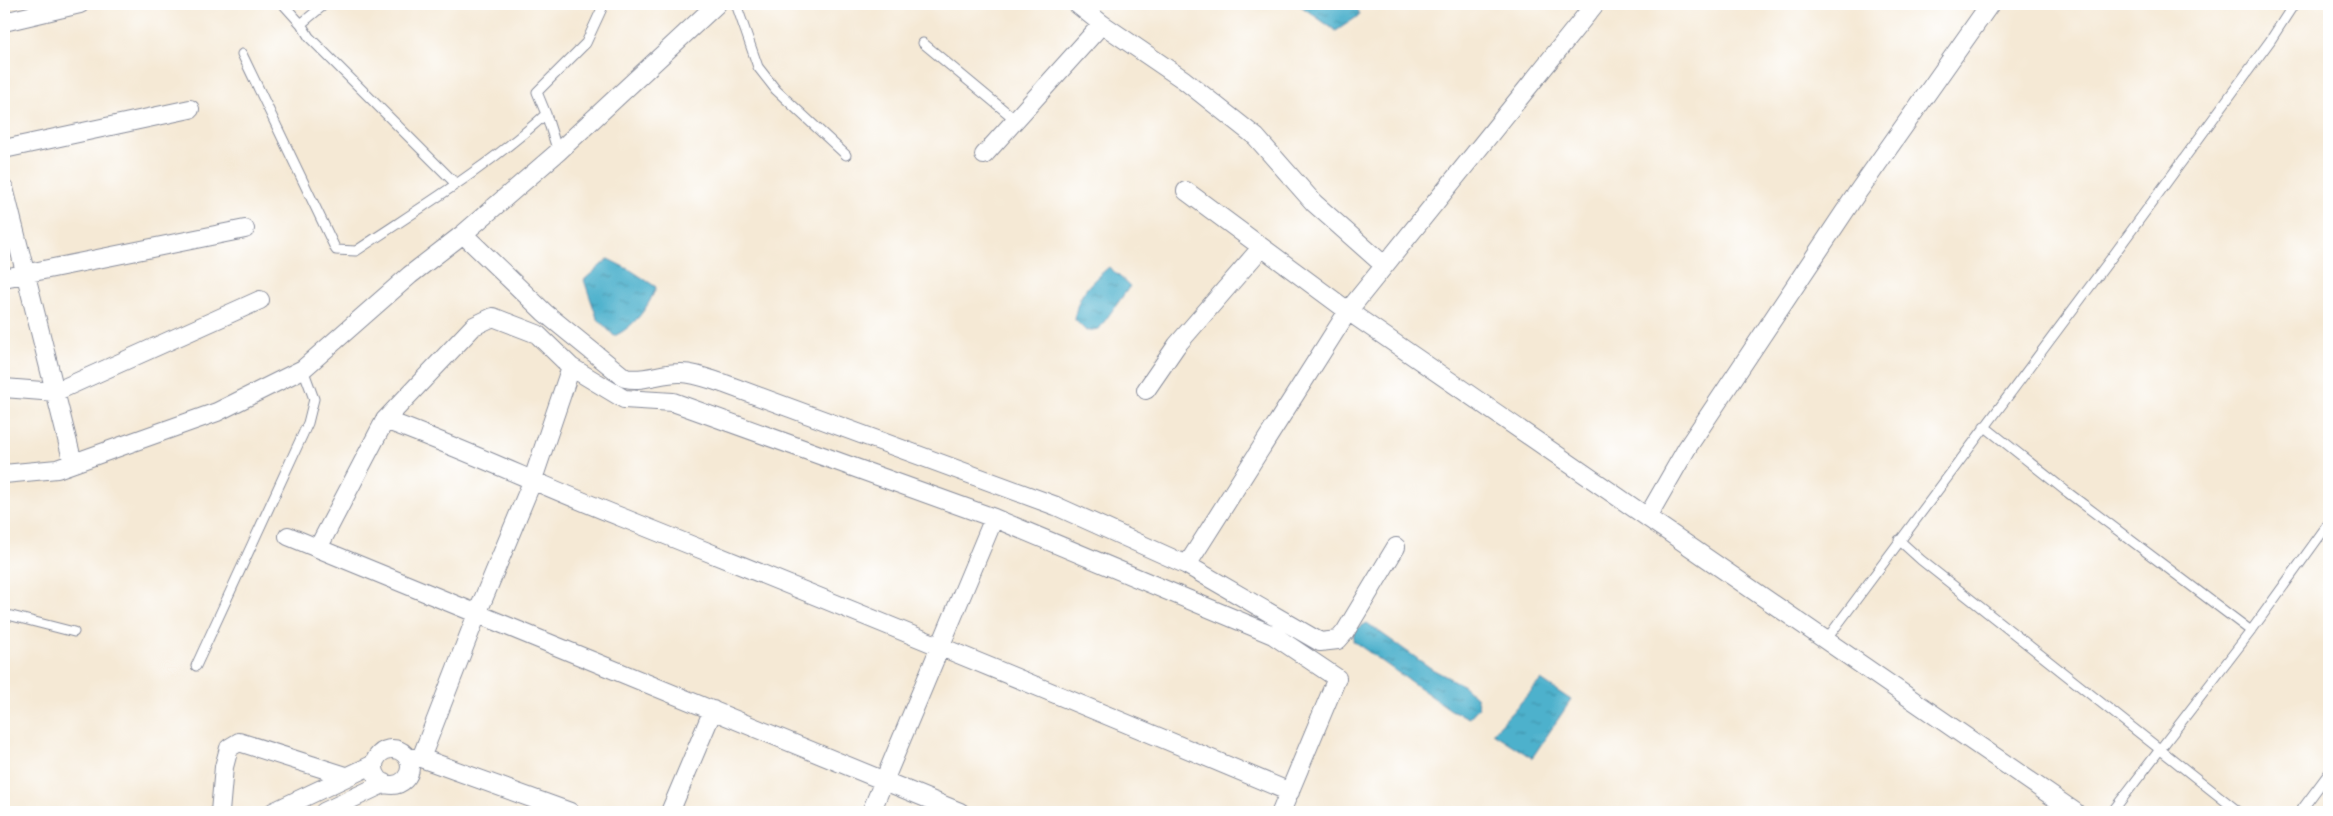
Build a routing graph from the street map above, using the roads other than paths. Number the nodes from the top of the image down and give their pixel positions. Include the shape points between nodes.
1 (80, 4) edge
2 (283, 4) edge
3 (325, 4) edge
4 (604, 4) edge
5 (717, 4) edge
6 (736, 4) edge
7 (1077, 4) edge
8 (1595, 4) edge
9 (2294, 4) edge
10 (1985, 5) edge
11 (4, 22) edge
12 (301, 24) junction
13 (1102, 24) junction
14 (923, 42) dead end
15 (242, 54) dead end
16 (190, 109) dead end
17 (546, 114) junction
18 (1017, 120) junction
19 (4, 149) edge
20 (558, 152) junction
21 (846, 154) dead end
22 (984, 155) dead end
23 (456, 184) junction
24 (4, 188) edge
25 (1186, 191) dead end
26 (245, 229) dead end
27 (463, 234) junction
28 (1261, 248) junction
29 (1386, 262) junction
30 (25, 274) junction
31 (4, 278) edge
32 (260, 300) dead end
33 (1348, 311) junction
34 (571, 367) junction
35 (303, 369) junction
36 (4, 388) edge
37 (1146, 390) dead end
38 (55, 392) junction
39 (385, 420) junction
40 (1984, 426) junction
41 (73, 464) junction
42 (4, 474) edge
43 (532, 482) junction
44 (1648, 516) junction
45 (994, 518) junction
46 (2329, 523) edge
47 (288, 536) dead end
48 (1899, 540) junction
49 (1396, 547) dead end
50 (318, 548) junction
51 (1187, 565) junction
52 (4, 614) edge
53 (477, 614) junction
54 (2251, 631) junction
55 (74, 632) dead end
56 (1826, 640) junction
57 (941, 645) junction
58 (196, 666) dead end
59 (712, 710) junction
60 (2161, 750) junction
61 (414, 758) junction
62 (374, 764) junction
63 (2329, 773) edge
64 (346, 776) junction
65 (885, 781) junction
66 (385, 783) junction
67 (1290, 792) junction
68 (220, 812) edge
69 (273, 812) edge
70 (324, 812) edge
71 (570, 812) edge
72 (670, 812) edge
73 (872, 812) edge
74 (960, 812) edge
75 (1281, 812) edge
76 (2075, 812) edge
77 (2112, 812) edge
78 (2239, 812) edge
79 (2300, 812) edge

1 - 11 street
2 - 12 lane
3 - 12 lane
4 - 17 lane via 586,43 536,92
5 - 20 street
6 - 21 lane via 758,67 776,90
7 - 13 street
8 - 29 street
9 - 40 lane via 2270,41
10 - 44 street via 1688,448
12 - 23 lane via 310,37
13 - 18 street
13 - 29 street via 1184,80 1256,137 1314,203 1377,259
14 - 18 lane
15 - 23 lane via 336,250 356,251
16 - 19 street
17 - 20 lane
17 - 23 lane
18 - 22 street
20 - 27 street
24 - 30 street
25 - 28 street
26 - 30 street
27 - 35 street via 410,275
27 - 51 street via 545,313 625,378 637,381 661,374 681,373 725,384 1056,506
28 - 33 street
28 - 37 street via 1177,345
29 - 33 street
30 - 31 street
30 - 38 street
32 - 38 street
33 - 44 street
33 - 51 street
34 - 39 street via 537,334 492,317 474,326
34 - 43 street
34 - 45 street via 624,399 673,402
35 - 41 street via 217,412
35 - 58 lane via 314,399 308,423
36 - 38 street
38 - 41 street
39 - 43 street
39 - 50 street
40 - 48 lane
40 - 54 lane
41 - 42 street via 58,469
43 - 53 street
43 - 57 street
44 - 56 street
45 - 57 street
45 - 67 street via 1273,635 1337,678
46 - 54 lane
47 - 50 street
48 - 56 lane
48 - 60 lane
49 - 51 street via 1345,632 1338,640 1329,643 1320,642
50 - 53 street
52 - 55 lane
53 - 59 street
53 - 61 street
54 - 60 lane
56 - 76 street
57 - 65 street
57 - 67 street
59 - 65 street
59 - 72 street
60 - 77 lane
60 - 78 lane
61 - 62 street via 389,749 379,754
61 - 66 street via 402,782
61 - 71 street
62 - 64 street
62 - 66 street via 378,778
63 - 79 lane
64 - 68 street via 239,742 229,748
64 - 69 street
65 - 73 street
65 - 74 street
66 - 70 street
67 - 75 street

